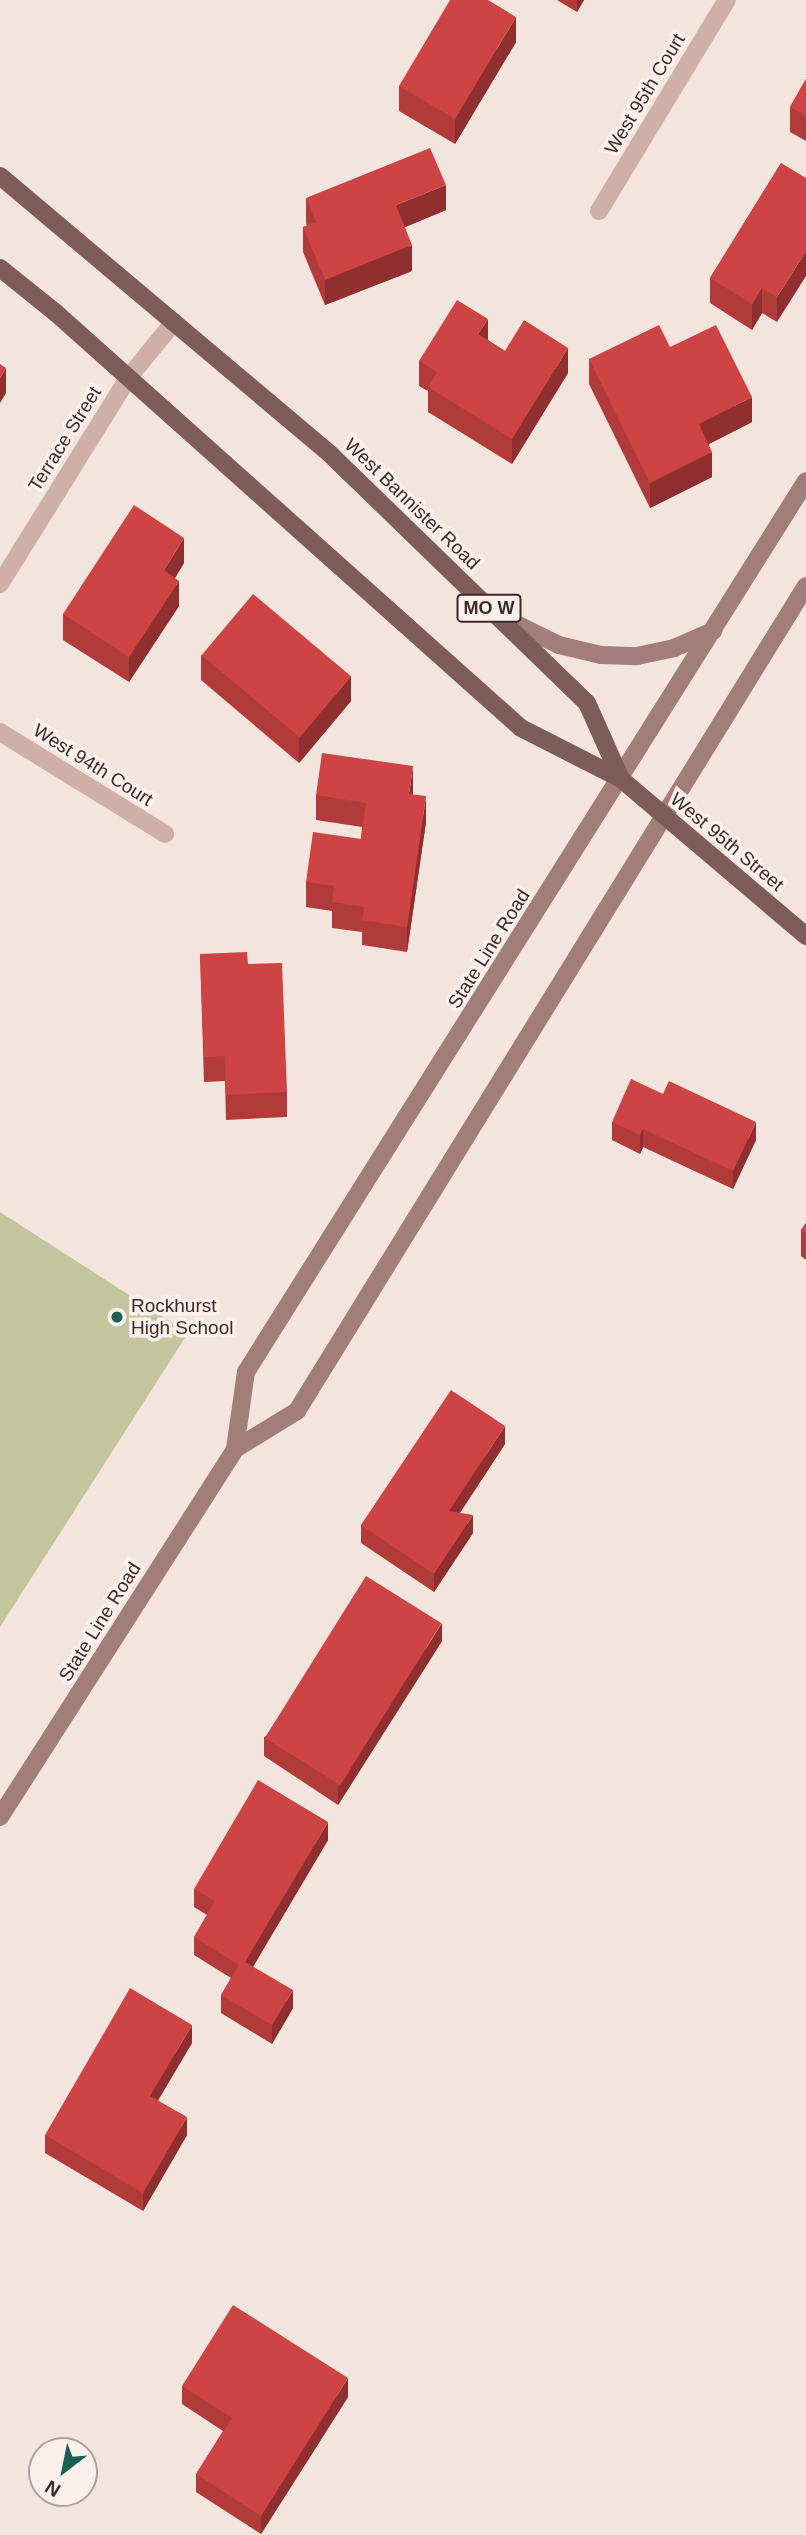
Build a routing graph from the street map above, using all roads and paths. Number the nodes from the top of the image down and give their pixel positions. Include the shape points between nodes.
1 (727, 0) edge
2 (0, 176) edge
3 (599, 211) dead end
4 (0, 268) edge
5 (174, 322) junction
6 (129, 377) junction
7 (806, 481) edge
8 (0, 584) edge
9 (806, 586) edge
10 (494, 613) junction
11 (713, 631) junction
12 (0, 732) edge
13 (621, 779) junction
14 (664, 817) junction
15 (164, 834) dead end
16 (806, 936) edge
17 (235, 1448) junction
18 (0, 1817) edge

1 - 3 street, West 95th Court
2 - 5 main road, West Bannister Road / MO W
4 - 6 main road
5 - 6 street, Terrace Street
5 - 10 main road, West Bannister Road / MO W via 331,455
6 - 8 street, Terrace Street
6 - 13 main road via 521,728
7 - 11 main road, State Line Road
9 - 14 main road, State Line Road
10 - 11 main road via 559,645 601,655 636,656 674,648
10 - 13 main road, West Bannister Road / MO W via 587,703
11 - 13 main road, State Line Road
12 - 15 street, West 94th Court
13 - 14 main road, West 95th Street
13 - 17 main road, State Line Road via 246,1371
14 - 16 main road, West 95th Street
14 - 17 main road, State Line Road via 297,1411
17 - 18 main road, State Line Road

